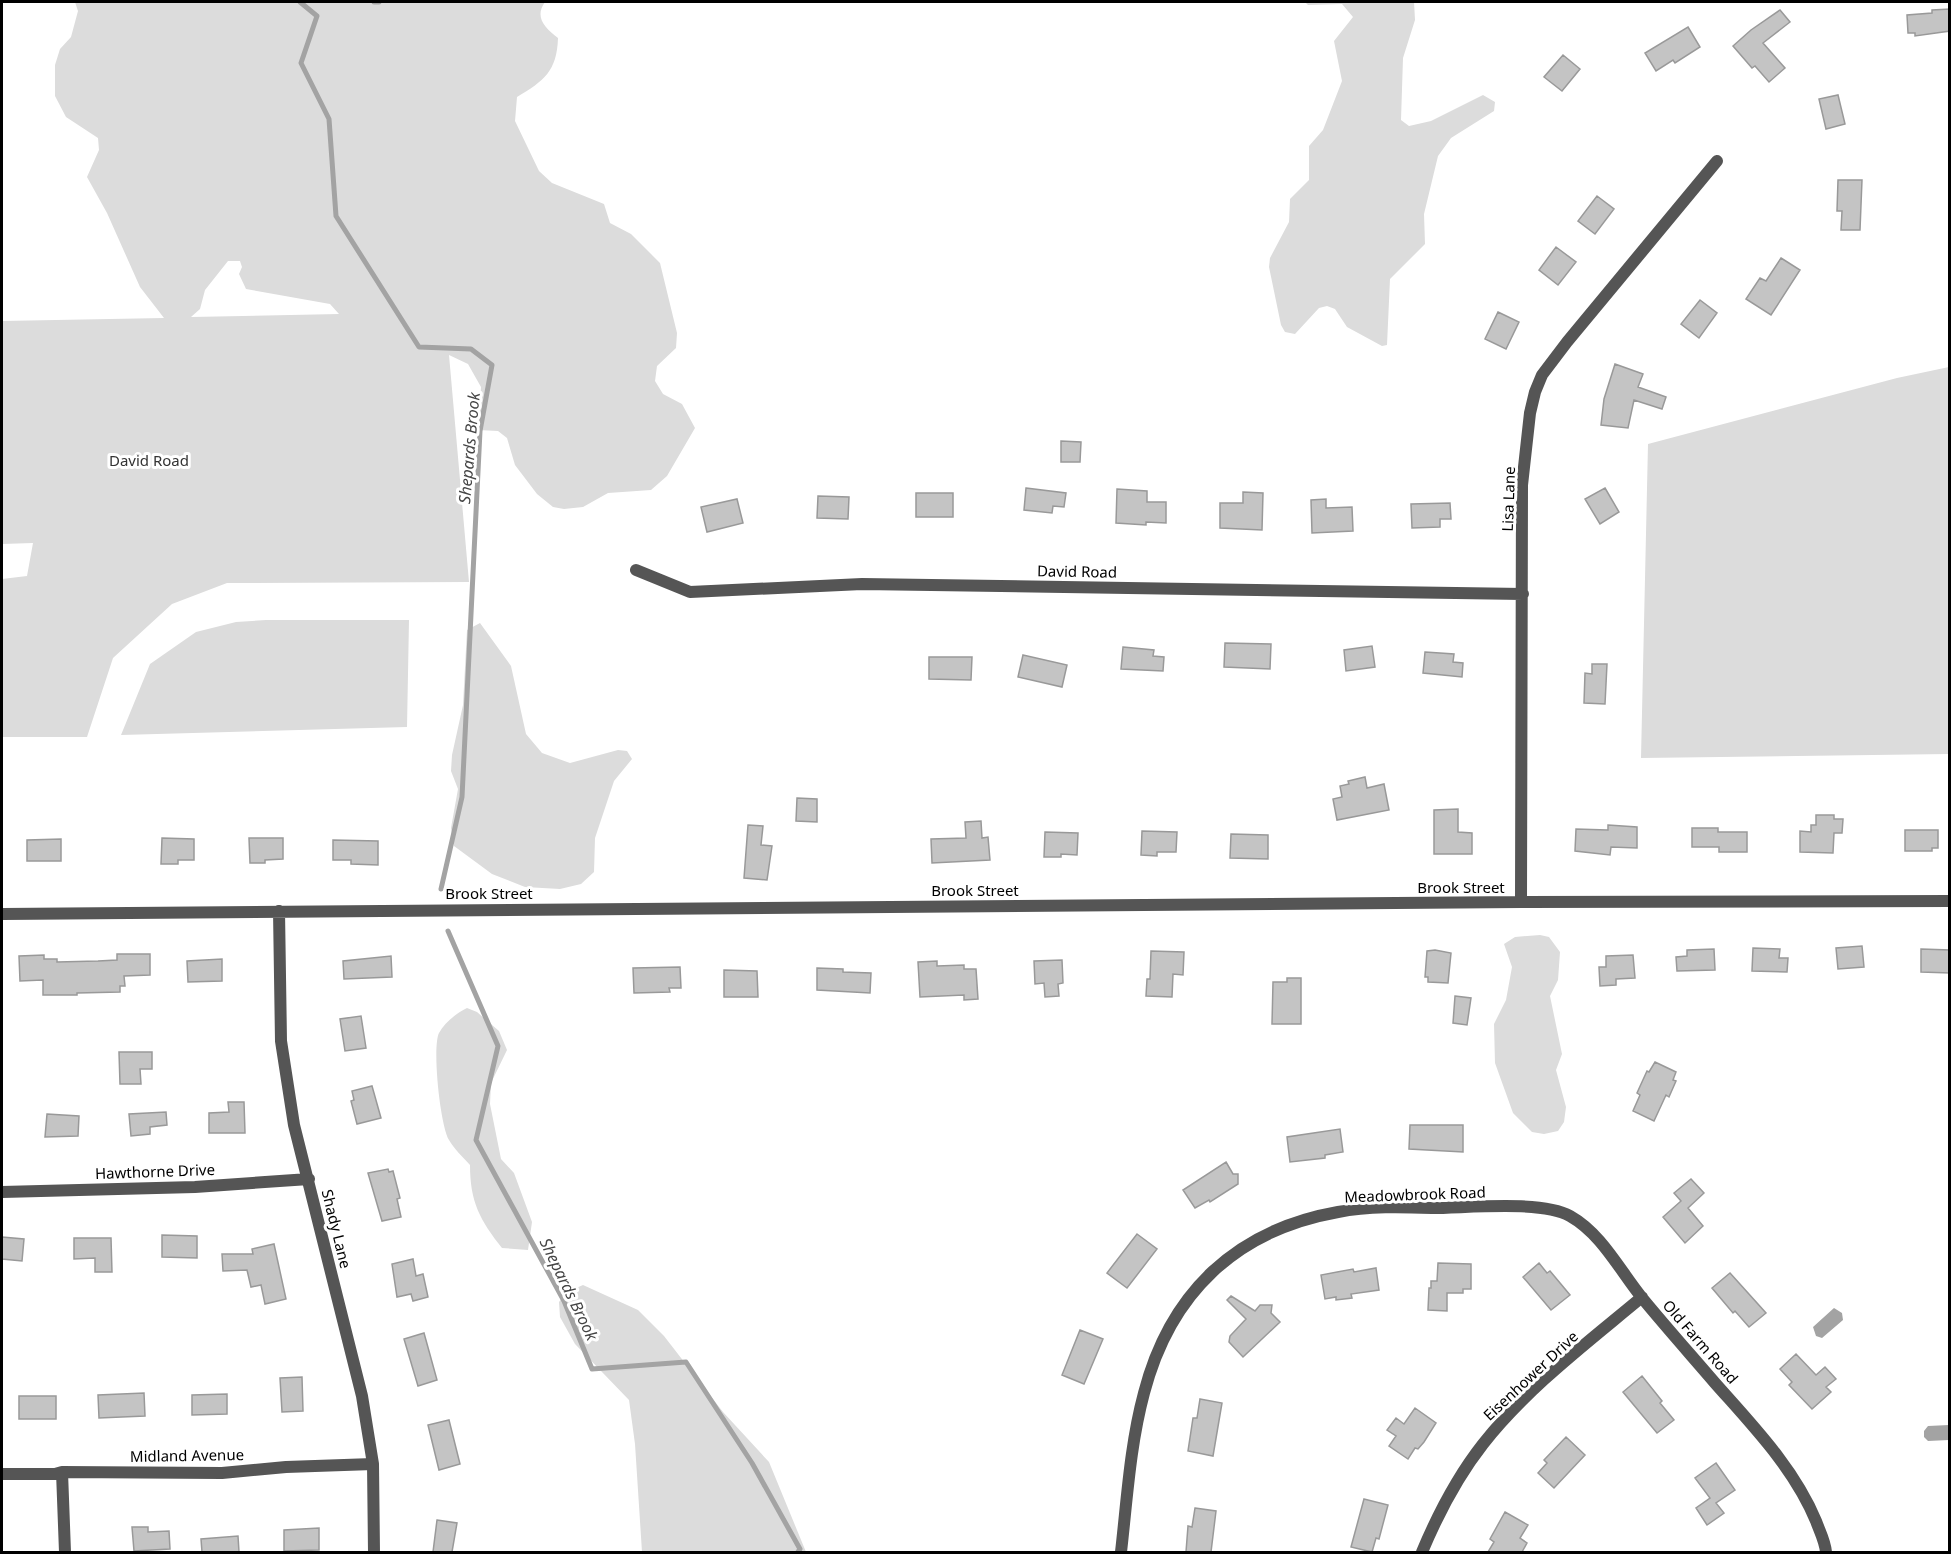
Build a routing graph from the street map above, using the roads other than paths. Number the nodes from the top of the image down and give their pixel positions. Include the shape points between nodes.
1 (1717, 161) dead end
2 (636, 570) dead end
3 (1523, 594) junction
4 (1950, 901) edge
5 (1521, 902) junction
6 (279, 911) junction
7 (2, 914) edge
8 (309, 1179) junction
9 (2, 1192) edge
10 (1505, 1208) joint
11 (1642, 1297) junction
12 (373, 1464) junction
13 (62, 1472) junction
14 (2, 1474) edge
15 (65, 1552) edge
16 (374, 1552) edge
17 (1121, 1552) edge
18 (1422, 1552) edge
19 (1826, 1552) edge

1 - 3 street, Lisa Lane via 1542,375 1530,413 1522,485
2 - 3 street, David Road via 690,592 862,584
3 - 5 street, Lisa Lane
4 - 5 street, Brook Street
5 - 6 street, Brook Street
6 - 7 street, Brook Street
6 - 8 street, Shady Lane via 280,1041 294,1125
8 - 9 street, Hawthorne Drive via 195,1187
8 - 12 street, Shady Lane via 362,1396
10 - 11 street, Old Farm Road via 1557,1210 1569,1216 1603,1246
10 - 17 street, Meadowbrook Road via 1369,1209 1312,1217 1255,1241 1210,1273 1183,1304 1152,1365 1137,1430
11 - 18 street, Eisenhower Drive via 1505,1418 1446,1500
11 - 19 street, Old Farm Road via 1775,1452 1806,1497
12 - 13 street, Midland Avenue via 222,1473
12 - 16 street, Shady Lane
13 - 14 street, Midland Avenue
13 - 15 street

